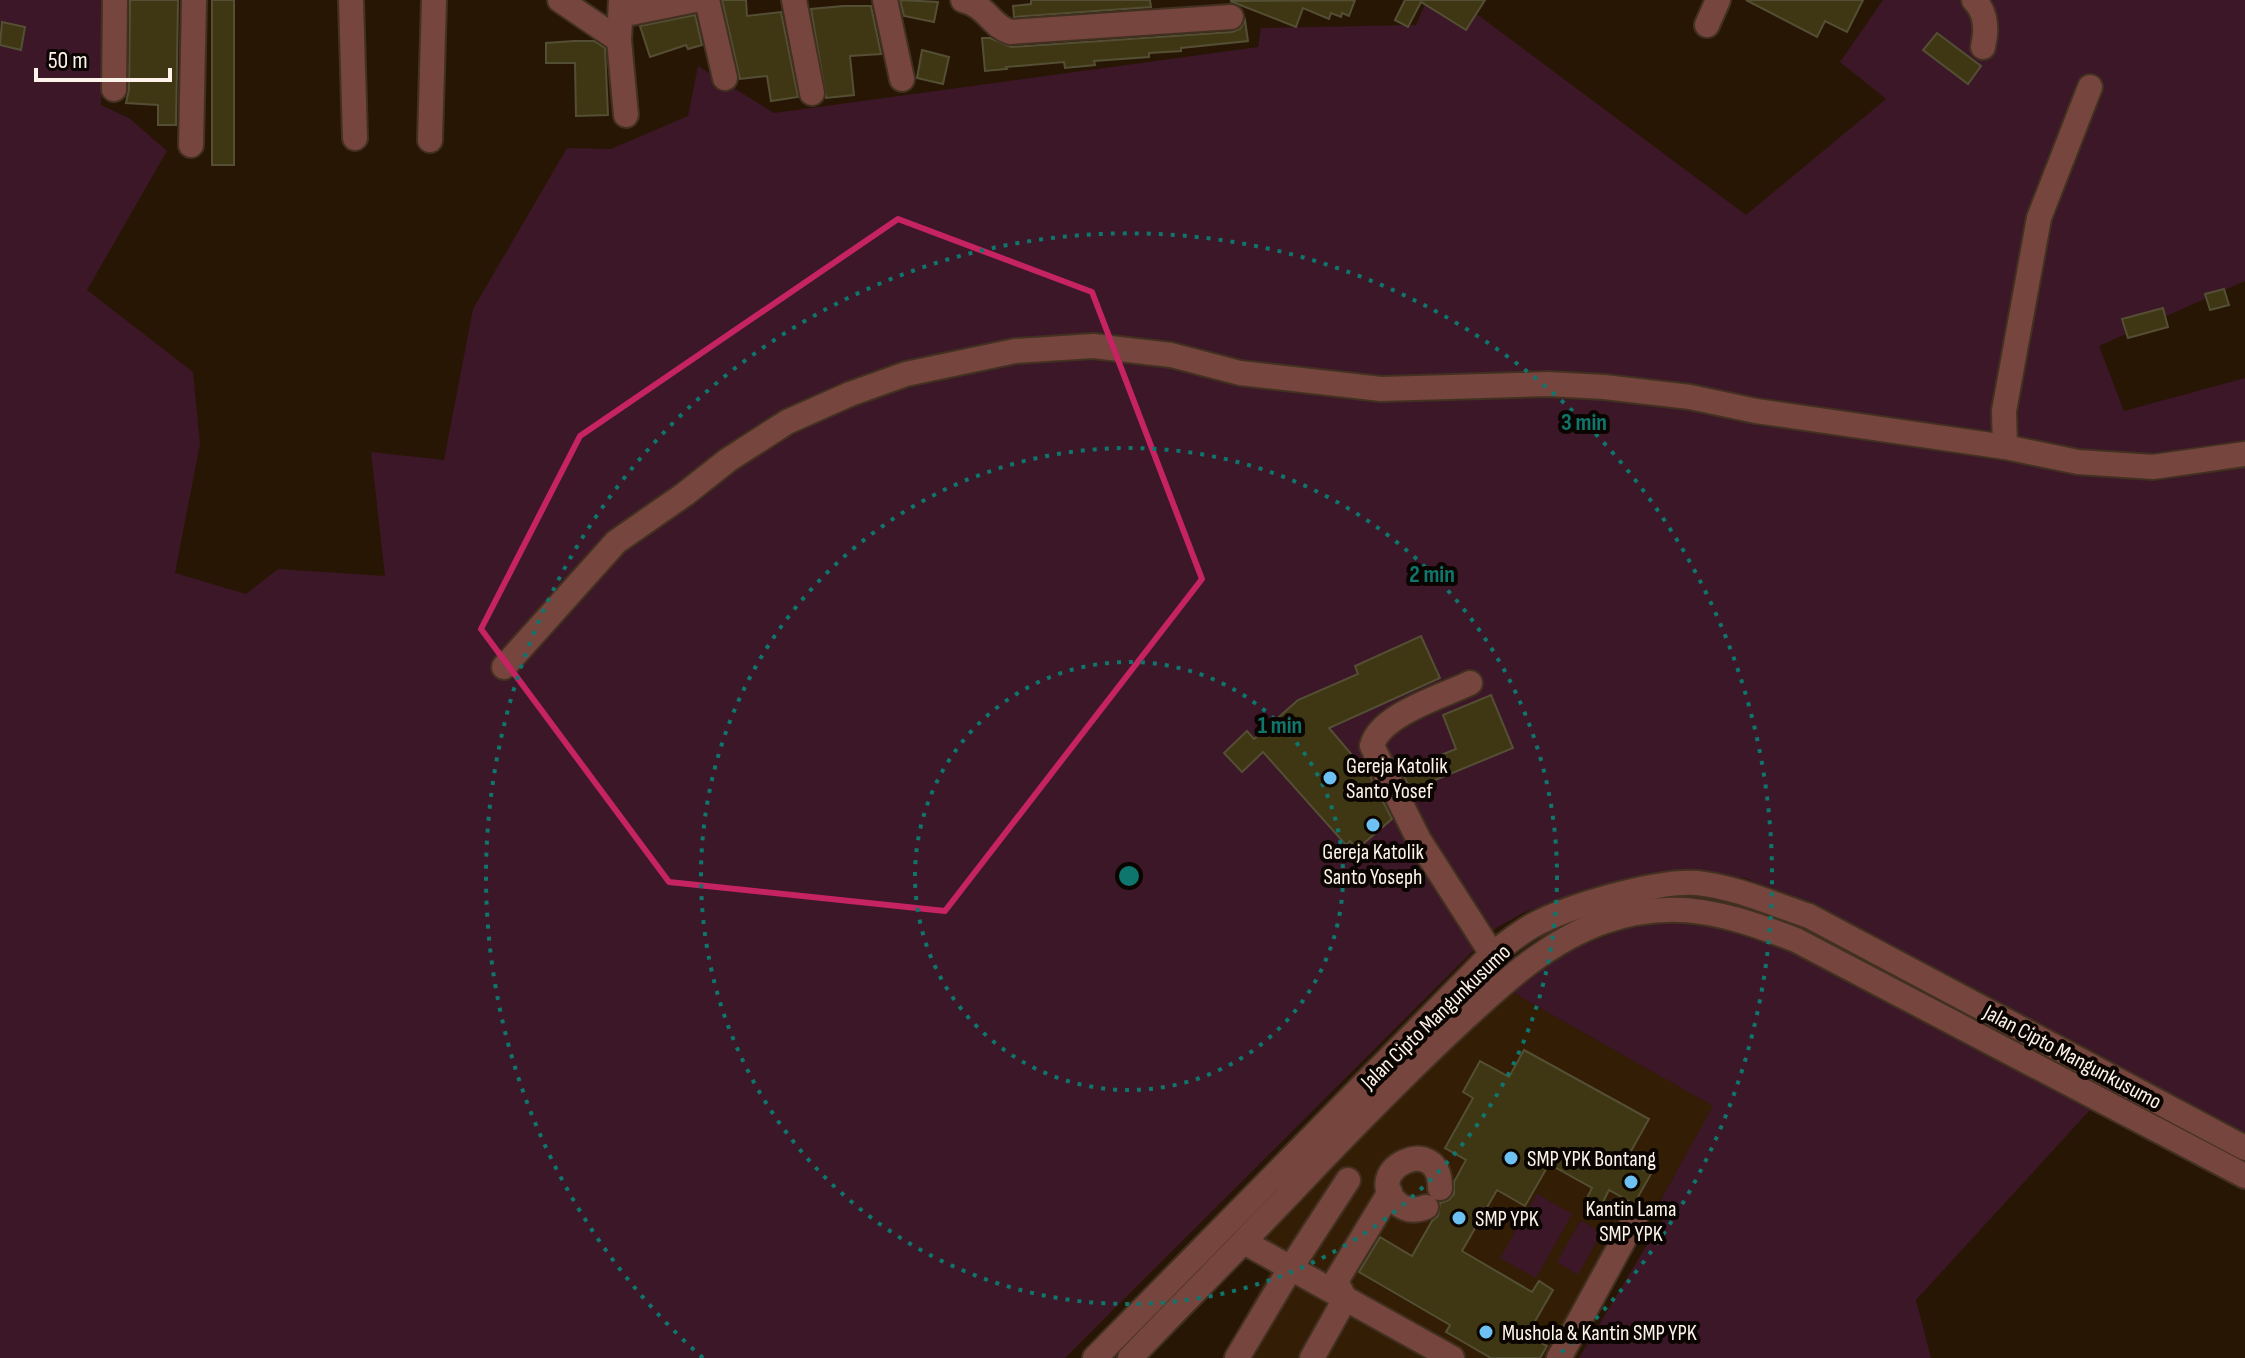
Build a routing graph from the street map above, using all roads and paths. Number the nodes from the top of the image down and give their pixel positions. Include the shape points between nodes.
1 (115, 0) edge
2 (194, 0) edge
3 (351, 0) edge
4 (434, 0) edge
5 (560, 0) edge
6 (695, 0) edge
7 (707, 0) edge
8 (794, 0) edge
9 (885, 0) edge
10 (963, 0) edge
11 (1718, 0) edge
12 (1974, 0) edge
13 (1194, 7) edge
14 (621, 8) edge
15 (1231, 17) dead end
16 (1707, 25) dead end
17 (619, 40) junction
18 (1983, 47) dead end
19 (725, 78) dead end
20 (902, 79) dead end
21 (2090, 87) dead end
22 (114, 89) dead end
23 (812, 93) dead end
24 (626, 115) dead end
25 (355, 138) dead end
26 (430, 140) dead end
27 (191, 145) dead end
28 (2005, 447) junction
29 (2245, 454) edge
30 (504, 667) dead end
31 (1470, 683) dead end
32 (1492, 954) junction
33 (2036, 1035) junction
34 (2022, 1061) junction
35 (2245, 1148) edge
36 (1321, 1161) junction
37 (2245, 1176) edge
38 (1348, 1180) junction
39 (1389, 1185) junction
40 (1635, 1219) dead end
41 (1244, 1242) junction
42 (1290, 1269) junction
43 (1336, 1289) junction
44 (1095, 1358) edge
45 (1130, 1358) edge
46 (1237, 1358) edge
47 (1312, 1358) edge
48 (1452, 1358) edge
49 (1559, 1358) edge

1 - 22 street
2 - 27 street
3 - 25 street
4 - 26 street
5 - 17 street
6 - 14 street
7 - 19 street
8 - 23 street
9 - 20 street
10 - 13 street via 980,6 1010,32
11 - 16 street
12 - 18 street via 1985,21
13 - 15 street
14 - 17 street
17 - 24 street
21 - 28 street via 2039,218 2004,411
28 - 29 street via 2078,462 2153,467
28 - 30 street via 1604,387 1381,389 1240,373 1171,355 1093,346 1015,351 906,374 787,422 616,542
31 - 32 street via 1390,720 1372,746 1419,840
32 - 33 street, Jalan Cipto Mangunkusumo via 1533,925 1586,904 1641,889 1696,883 1809,916
32 - 44 street, Jalan Cipto Mangunkusumo
33 - 34 street
33 - 35 street, Jalan Cipto Mangunkusumo
34 - 36 street, Jalan Cipto Mangunkusumo via 1796,940 1742,919 1699,910 1655,911 1580,931 1518,971 1411,1067
34 - 37 street, Jalan Cipto Mangunkusumo
36 - 38 street
36 - 41 street, Jalan Cipto Mangunkusumo
38 - 39 street via 1361,1186
38 - 42 street
39 - 39 street via 1404,1160 1419,1158 1438,1172 1433,1198 1419,1210 1393,1199
39 - 43 street
40 - 49 street
41 - 42 street
41 - 45 street, Jalan Cipto Mangunkusumo
42 - 43 street
42 - 46 street
43 - 47 street
43 - 48 street

